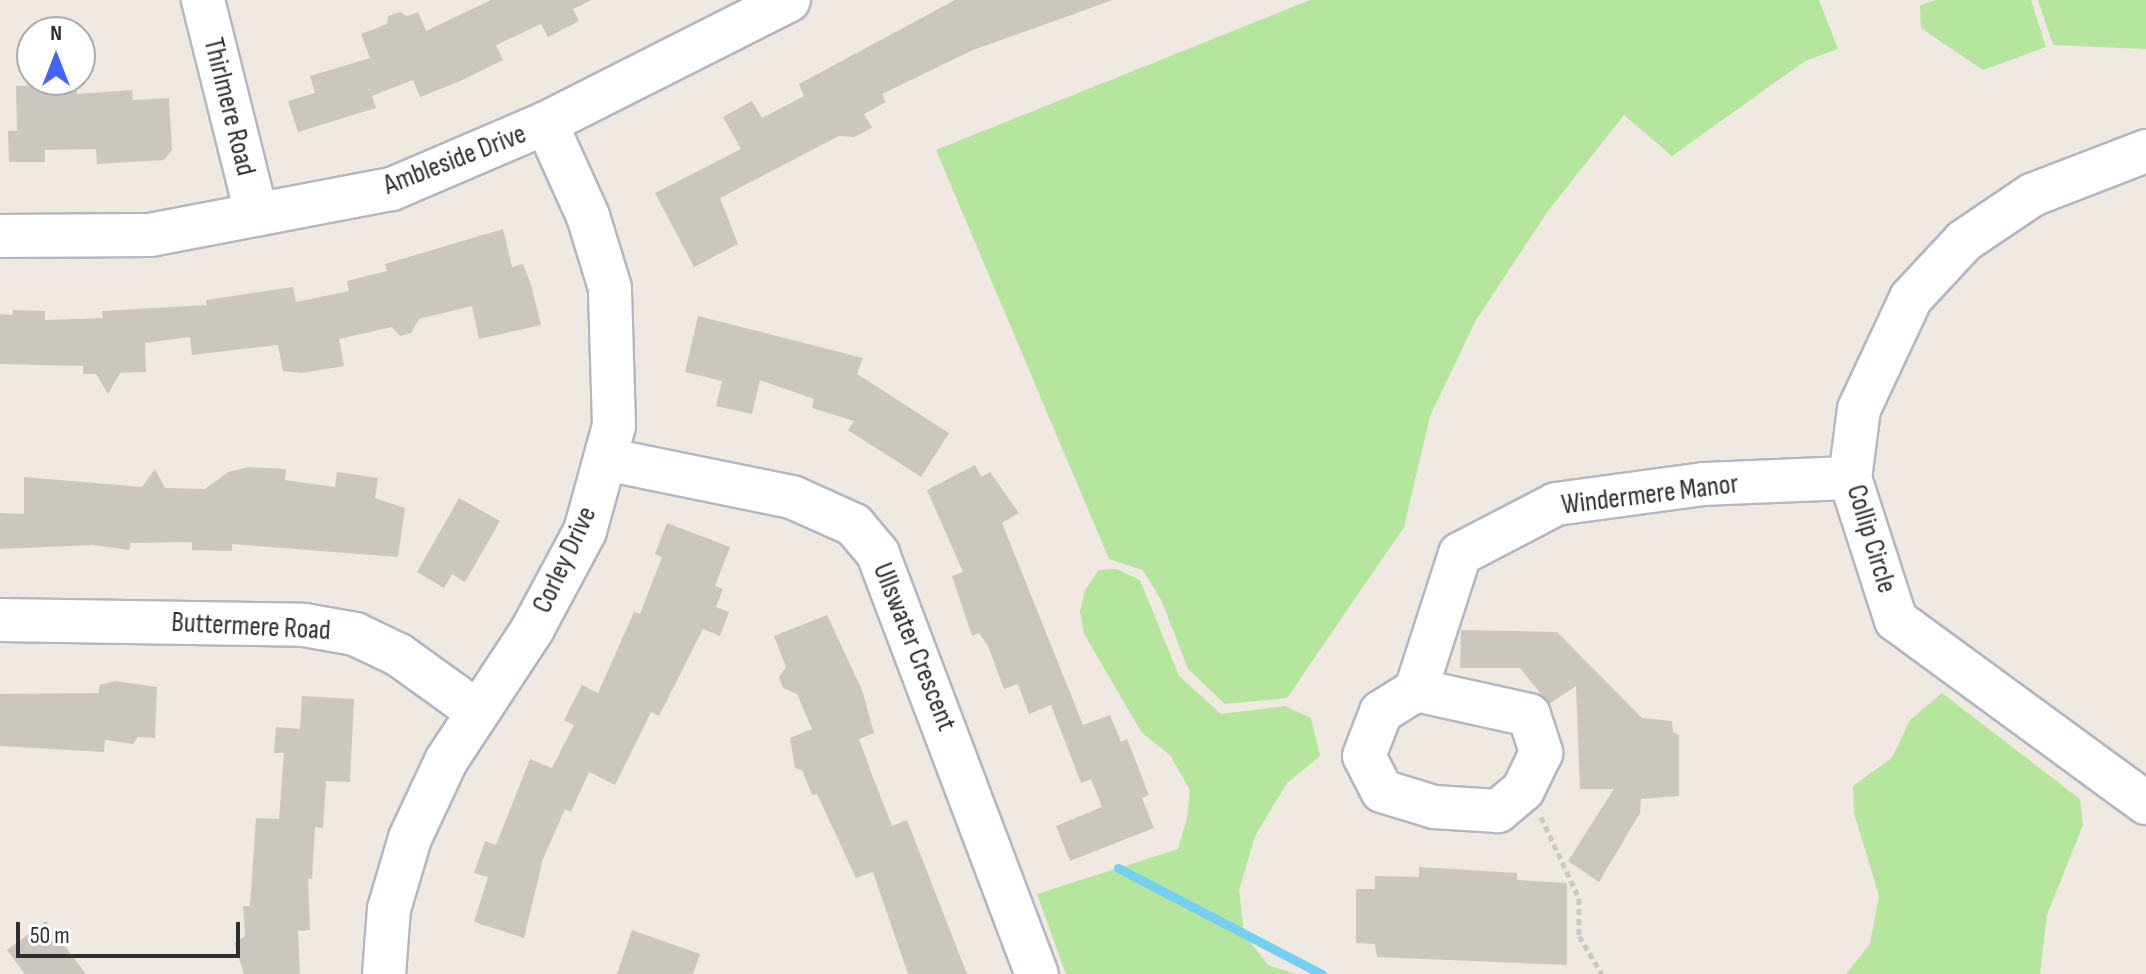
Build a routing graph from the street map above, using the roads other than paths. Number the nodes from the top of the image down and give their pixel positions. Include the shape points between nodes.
1 (203, 0) edge
2 (779, 2) edge
3 (546, 123) junction
4 (2146, 151) edge
5 (256, 213) junction
6 (0, 236) edge
7 (605, 459) junction
8 (1850, 478) junction
9 (0, 620) edge
10 (1416, 690) dead end
11 (478, 712) junction
12 (2146, 803) edge
13 (384, 974) edge
14 (1037, 974) edge

1 - 5 street, Thirlmere Road
2 - 3 street, Ambleside Drive
3 - 5 street, Ambleside Drive via 392,189
3 - 7 street, Corley Drive via 588,216 610,288 616,367 614,426
4 - 8 street, Collip Circle via 2032,195 1964,241 1911,298 1859,409
5 - 6 street, Ambleside Drive via 150,235
7 - 11 street, Corley Drive via 585,531 532,630
7 - 14 street, Ullswater Crescent via 792,497 854,525 878,554
8 - 10 street, Windermere Manor via 1704,484 1556,504 1460,554
8 - 12 street, Collip Circle via 1896,620
9 - 11 street, Buttermere Road via 304,625 355,634 399,655
11 - 13 street, Corley Drive via 446,761 410,838 389,909

